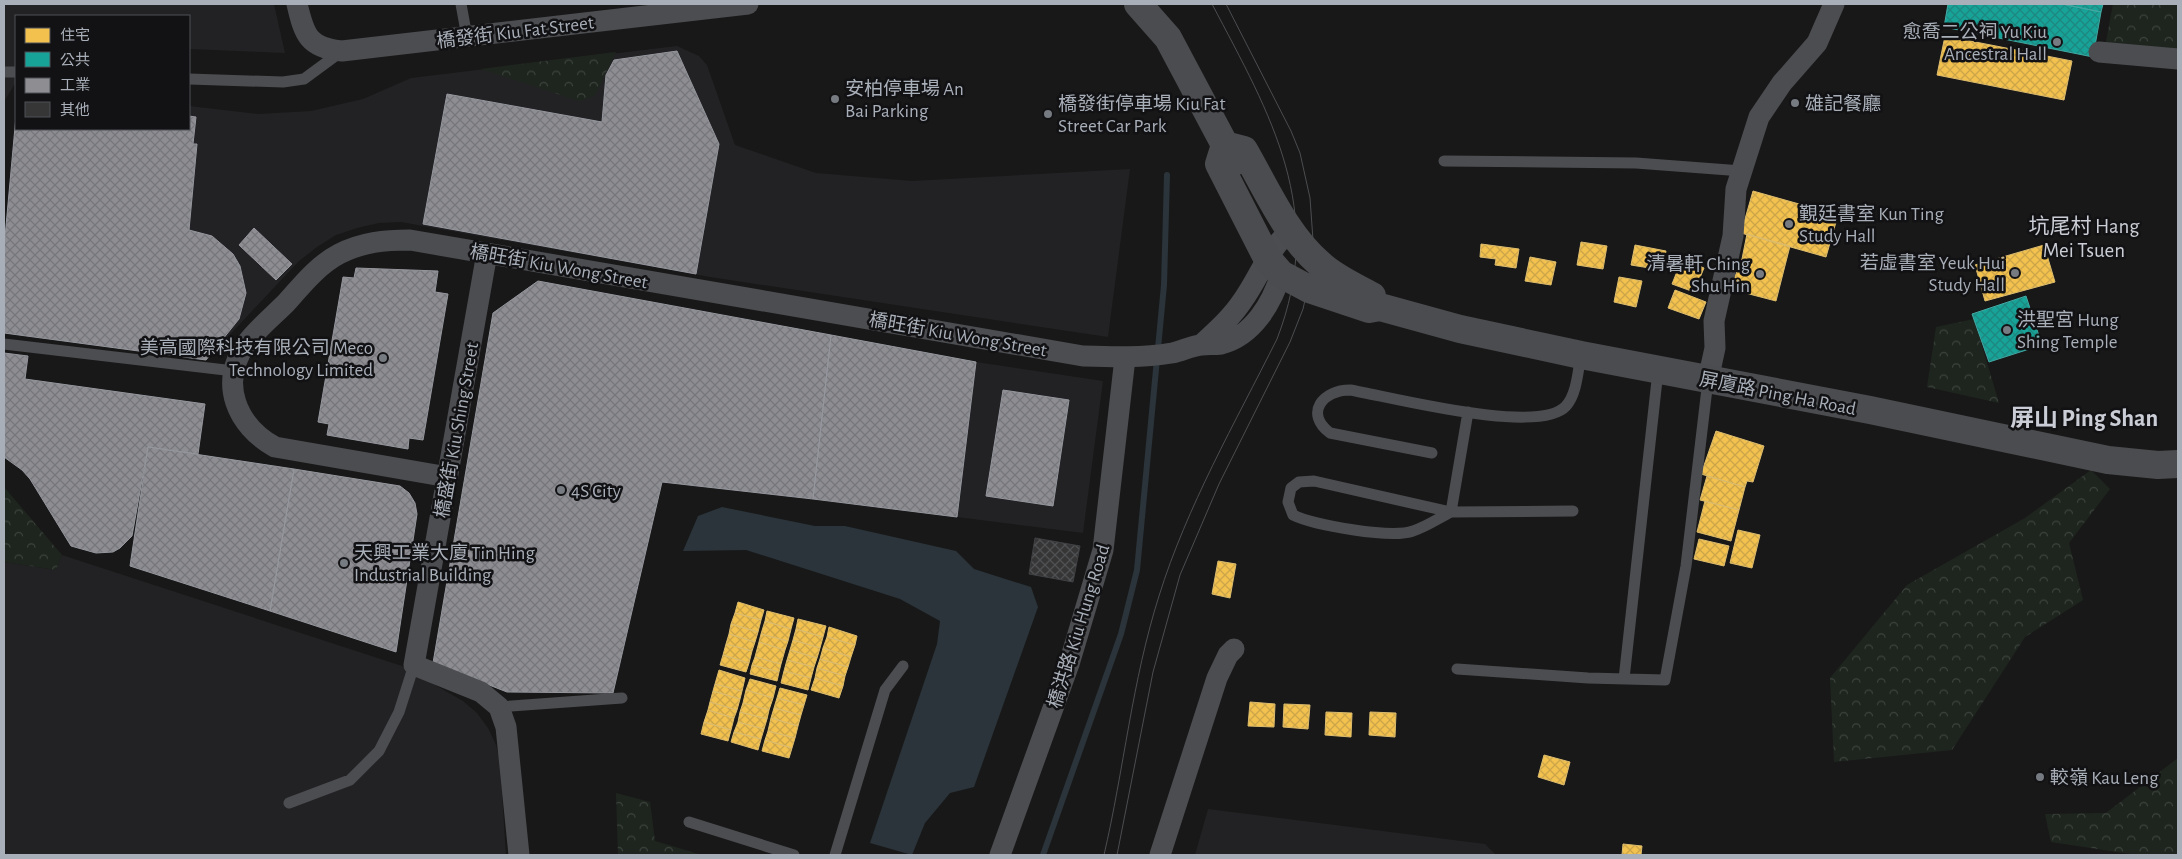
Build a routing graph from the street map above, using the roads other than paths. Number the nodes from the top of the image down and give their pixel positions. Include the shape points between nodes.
1 (297, 4) edge
2 (461, 4) edge
3 (748, 4) edge
4 (1138, 4) edge
5 (1160, 4) edge
6 (1834, 4) edge
7 (467, 37) junction
8 (1168, 38) junction
9 (342, 51) junction
10 (2099, 52) dead end
11 (2178, 58) edge
12 (190, 79) edge
13 (1225, 145) junction
14 (1444, 161) dead end
15 (1742, 171) junction
16 (1279, 251) junction
17 (487, 253) junction
18 (1380, 307) junction
19 (4, 344) edge
20 (1581, 355) junction
21 (1130, 357) junction
22 (234, 371) junction
23 (1658, 371) junction
24 (1708, 380) junction
25 (1468, 412) junction
26 (1432, 453) dead end
27 (2178, 464) edge
28 (448, 477) junction
29 (1574, 511) dead end
30 (1451, 512) junction
31 (1234, 649) dead end
32 (414, 665) junction
33 (903, 666) dead end
34 (1457, 669) dead end
35 (1624, 679) junction
36 (622, 698) dead end
37 (498, 707) junction
38 (289, 803) dead end
39 (689, 822) dead end
40 (518, 855) edge
41 (794, 855) edge
42 (835, 855) edge
43 (1000, 855) edge
44 (1160, 855) edge

1 - 9 street, 橋發街 Kiu Fat Street via 312,43 326,50
2 - 7 lane
3 - 7 street, 橋發街 Kiu Fat Street
4 - 8 street
5 - 8 street
6 - 15 street via 1817,43 1782,83 1759,117
7 - 9 street, 橋發街 Kiu Fat Street
8 - 13 street
9 - 12 lane via 304,79 283,82
10 - 11 street
13 - 16 street, 屏廈路 Ping Ha Road via 1219,164
13 - 16 street, 屏廈路 Ping Ha Road via 1244,150
14 - 15 lane via 1636,163
15 - 24 street via 1736,189 1729,258 1714,321 1715,348
16 - 18 street, 屏廈路 Ping Ha Road via 1319,264 1373,297
16 - 18 street, 屏廈路 Ping Ha Road via 1309,289 1369,309
16 - 21 street, 橋旺街 Kiu Wong Street via 1270,301 1245,332 1219,344
17 - 21 street, 橋旺街 Kiu Wong Street via 1083,356
17 - 22 street, 橋旺街 Kiu Wong Street via 410,240 386,240 339,254 319,268 246,344
17 - 28 street, 橋盛街 Kiu Shing Street
18 - 20 street, 屏廈路 Ping Ha Road via 1460,329
19 - 22 lane
20 - 23 street, 屏廈路 Ping Ha Road
20 - 25 lane via 1572,395 1566,406 1555,414 1514,419
21 - 43 street, 橋洪路 Kiu Hung Road via 1104,550 1069,664
22 - 28 street, 橋旺街 Kiu Wong Street via 235,402 241,416 262,440 276,447
23 - 24 street, 屏廈路 Ping Ha Road
23 - 35 lane
24 - 27 street, 屏廈路 Ping Ha Road via 2108,460
24 - 35 lane via 1686,566 1665,680
25 - 26 lane via 1350,390 1337,390 1322,399 1317,412 1321,426 1330,433
25 - 30 lane
28 - 32 street, 橋盛街 Kiu Shing Street
29 - 30 lane
30 - 30 lane via 1314,481 1300,482 1290,488 1288,502 1293,515 1307,522 1393,534 1413,532
31 - 44 street via 1217,678
32 - 37 street via 481,692
32 - 38 lane via 399,712 378,751 350,780
33 - 42 lane via 886,690
34 - 35 lane
36 - 37 lane
37 - 40 street via 506,727
39 - 41 lane

